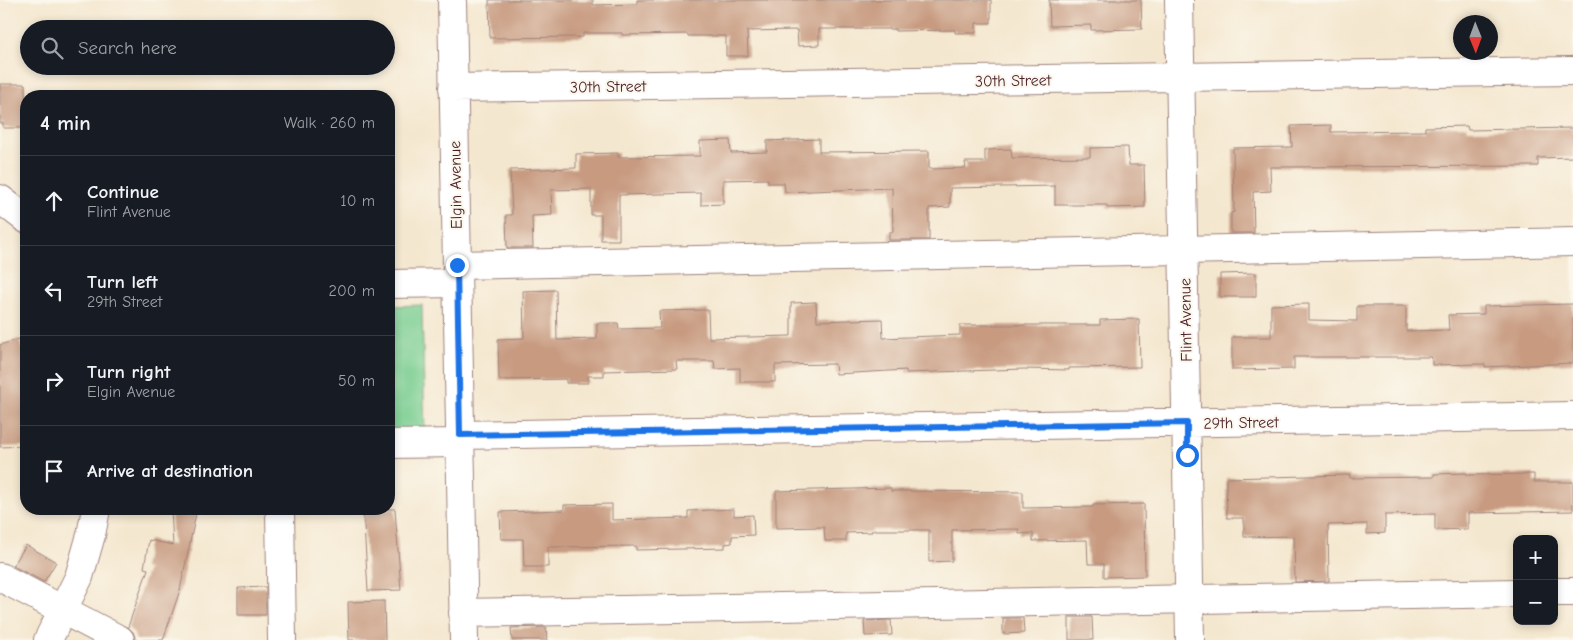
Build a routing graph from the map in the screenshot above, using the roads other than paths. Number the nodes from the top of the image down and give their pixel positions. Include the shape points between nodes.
1 (452, 0) edge
2 (1179, 0) edge
3 (1573, 71) edge
4 (1181, 77) junction
5 (454, 88) junction
6 (0, 198) edge
7 (20, 214) edge
8 (1573, 242) edge
9 (1184, 251) junction
10 (457, 274) junction
11 (395, 283) edge
12 (1573, 416) edge
13 (1187, 423) junction
14 (460, 439) junction
15 (395, 444) edge
16 (95, 515) edge
17 (280, 515) edge
18 (0, 577) edge
19 (1558, 592) edge
20 (1573, 592) edge
21 (1513, 593) edge
22 (1190, 600) junction
23 (63, 611) junction
24 (463, 613) junction
25 (48, 640) edge
26 (120, 640) edge
27 (282, 640) edge
28 (464, 640) edge
29 (1190, 640) edge

1 - 5 street, Elgin Avenue
2 - 4 street, Flint Avenue
3 - 4 street, 30th Street
4 - 5 street, 30th Street
4 - 9 street, Flint Avenue
5 - 10 street, Elgin Avenue
6 - 7 street
8 - 9 street
9 - 10 street
9 - 13 street, Flint Avenue
10 - 11 street
10 - 14 street, Elgin Avenue
12 - 13 street, 29th Street
13 - 14 street, 29th Street
13 - 22 street, Flint Avenue
14 - 15 street, 29th Street
14 - 24 street, Elgin Avenue
16 - 23 street via 79,577
17 - 27 street
18 - 23 street
19 - 20 street
21 - 22 street
22 - 24 street
22 - 29 street, Flint Avenue
23 - 25 street
23 - 26 street
24 - 28 street, Elgin Avenue

